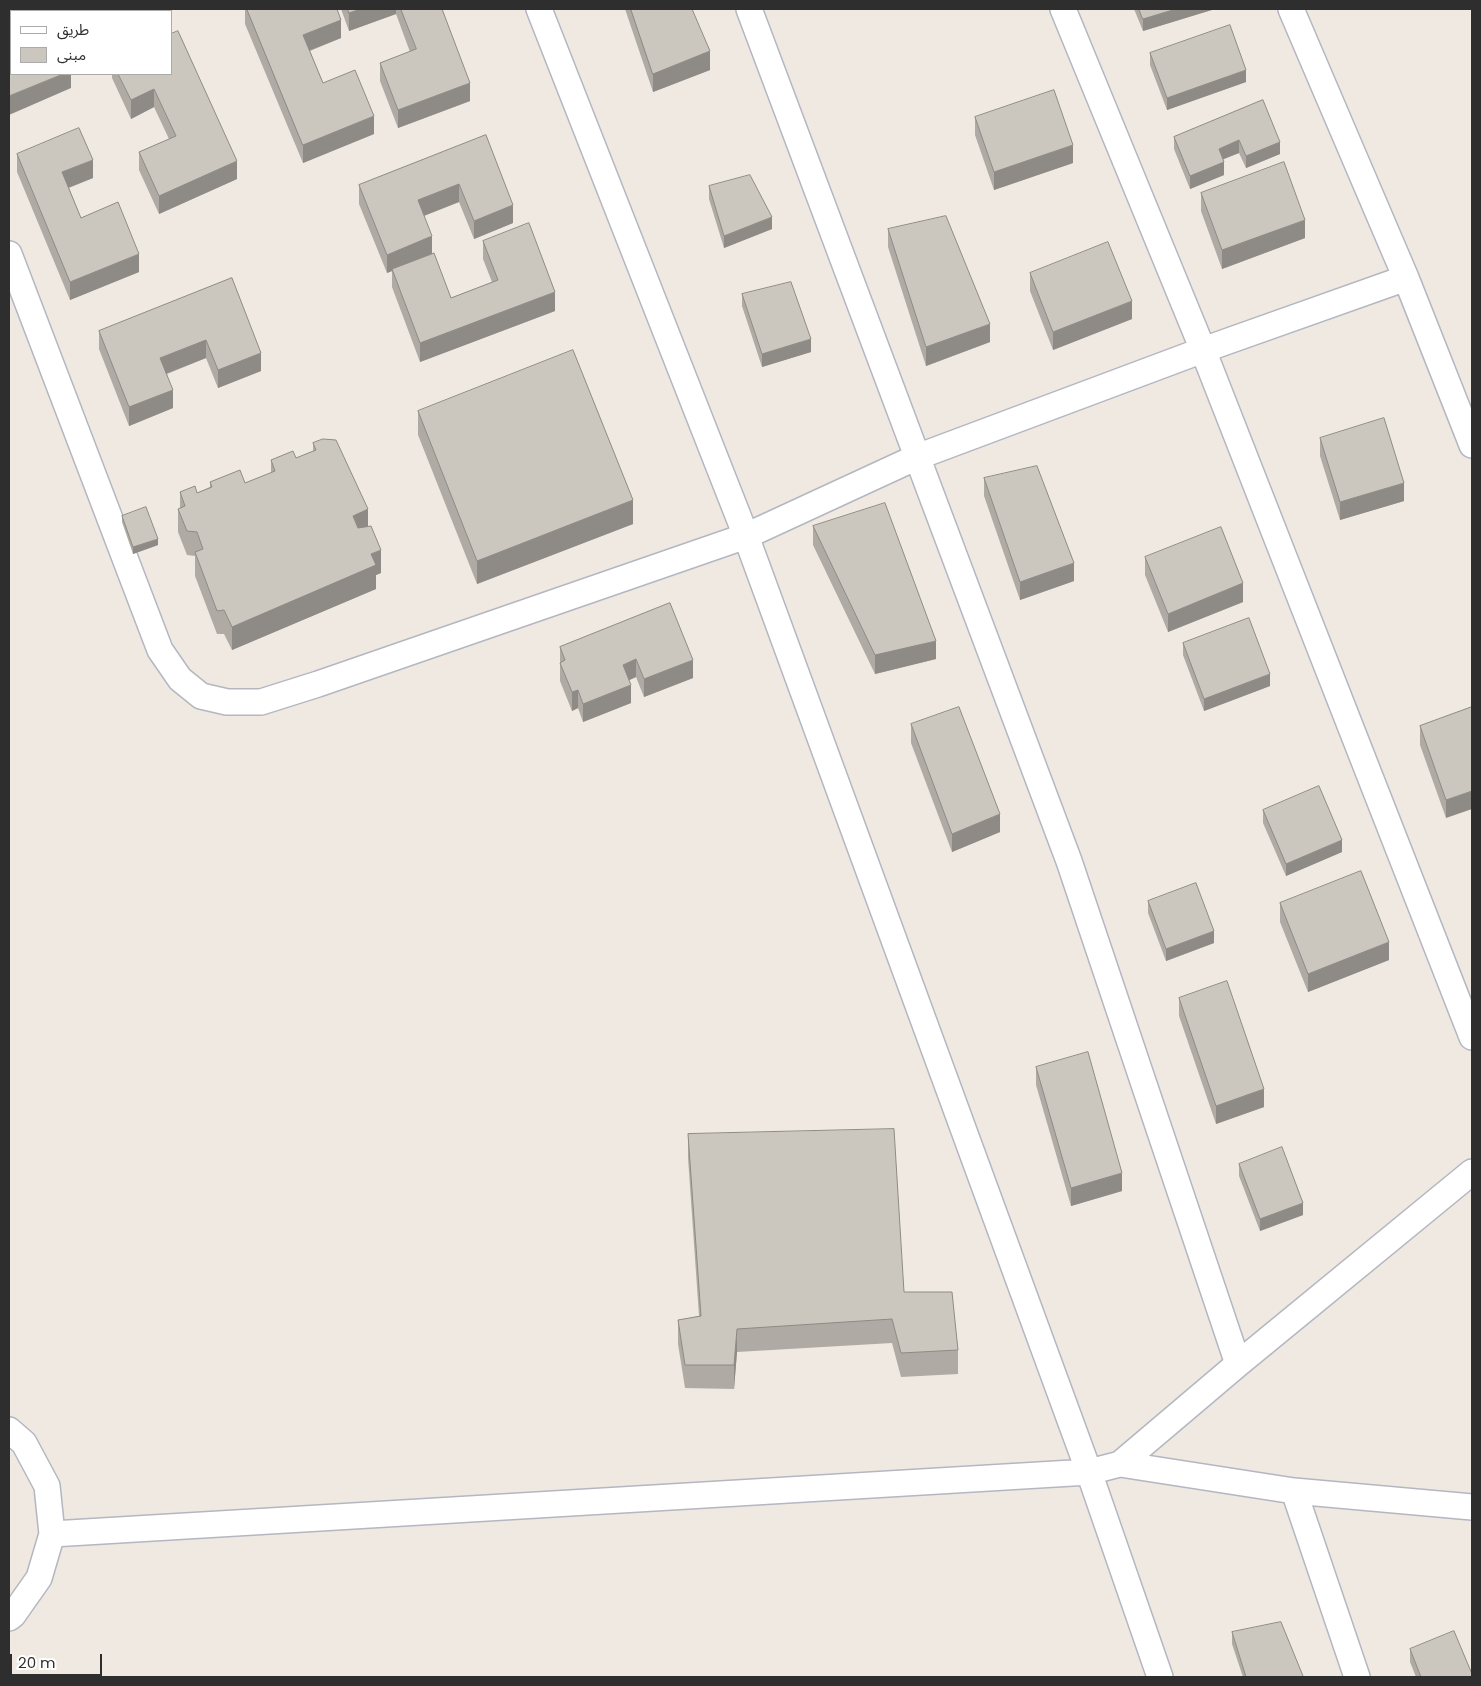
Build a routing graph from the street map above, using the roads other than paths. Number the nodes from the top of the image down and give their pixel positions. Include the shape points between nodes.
1 (540, 9) edge
2 (749, 9) edge
3 (1063, 9) edge
4 (1291, 9) edge
5 (9, 254) edge
6 (1406, 278) junction
7 (1203, 350) junction
8 (1472, 445) edge
9 (917, 457) junction
10 (746, 536) junction
11 (1472, 1037) edge
12 (1472, 1172) edge
13 (1238, 1364) junction
14 (9, 1430) edge
15 (1120, 1464) junction
16 (1089, 1472) junction
17 (1294, 1490) junction
18 (1472, 1507) edge
19 (52, 1534) junction
20 (9, 1618) edge
21 (1160, 1677) edge
22 (1357, 1677) edge

1 - 10 street
2 - 9 street
3 - 7 street
4 - 6 street
5 - 10 street via 160,650 180,680 201,696 227,702 261,702
6 - 7 street
6 - 8 street
7 - 9 street
7 - 11 street
9 - 10 street
9 - 13 street via 1069,861
10 - 16 street
12 - 13 street
13 - 15 street
14 - 19 street via 24,1443 47,1486
15 - 16 street
15 - 17 street
16 - 19 street
16 - 21 street
17 - 18 street
17 - 22 street
19 - 20 street via 39,1578

